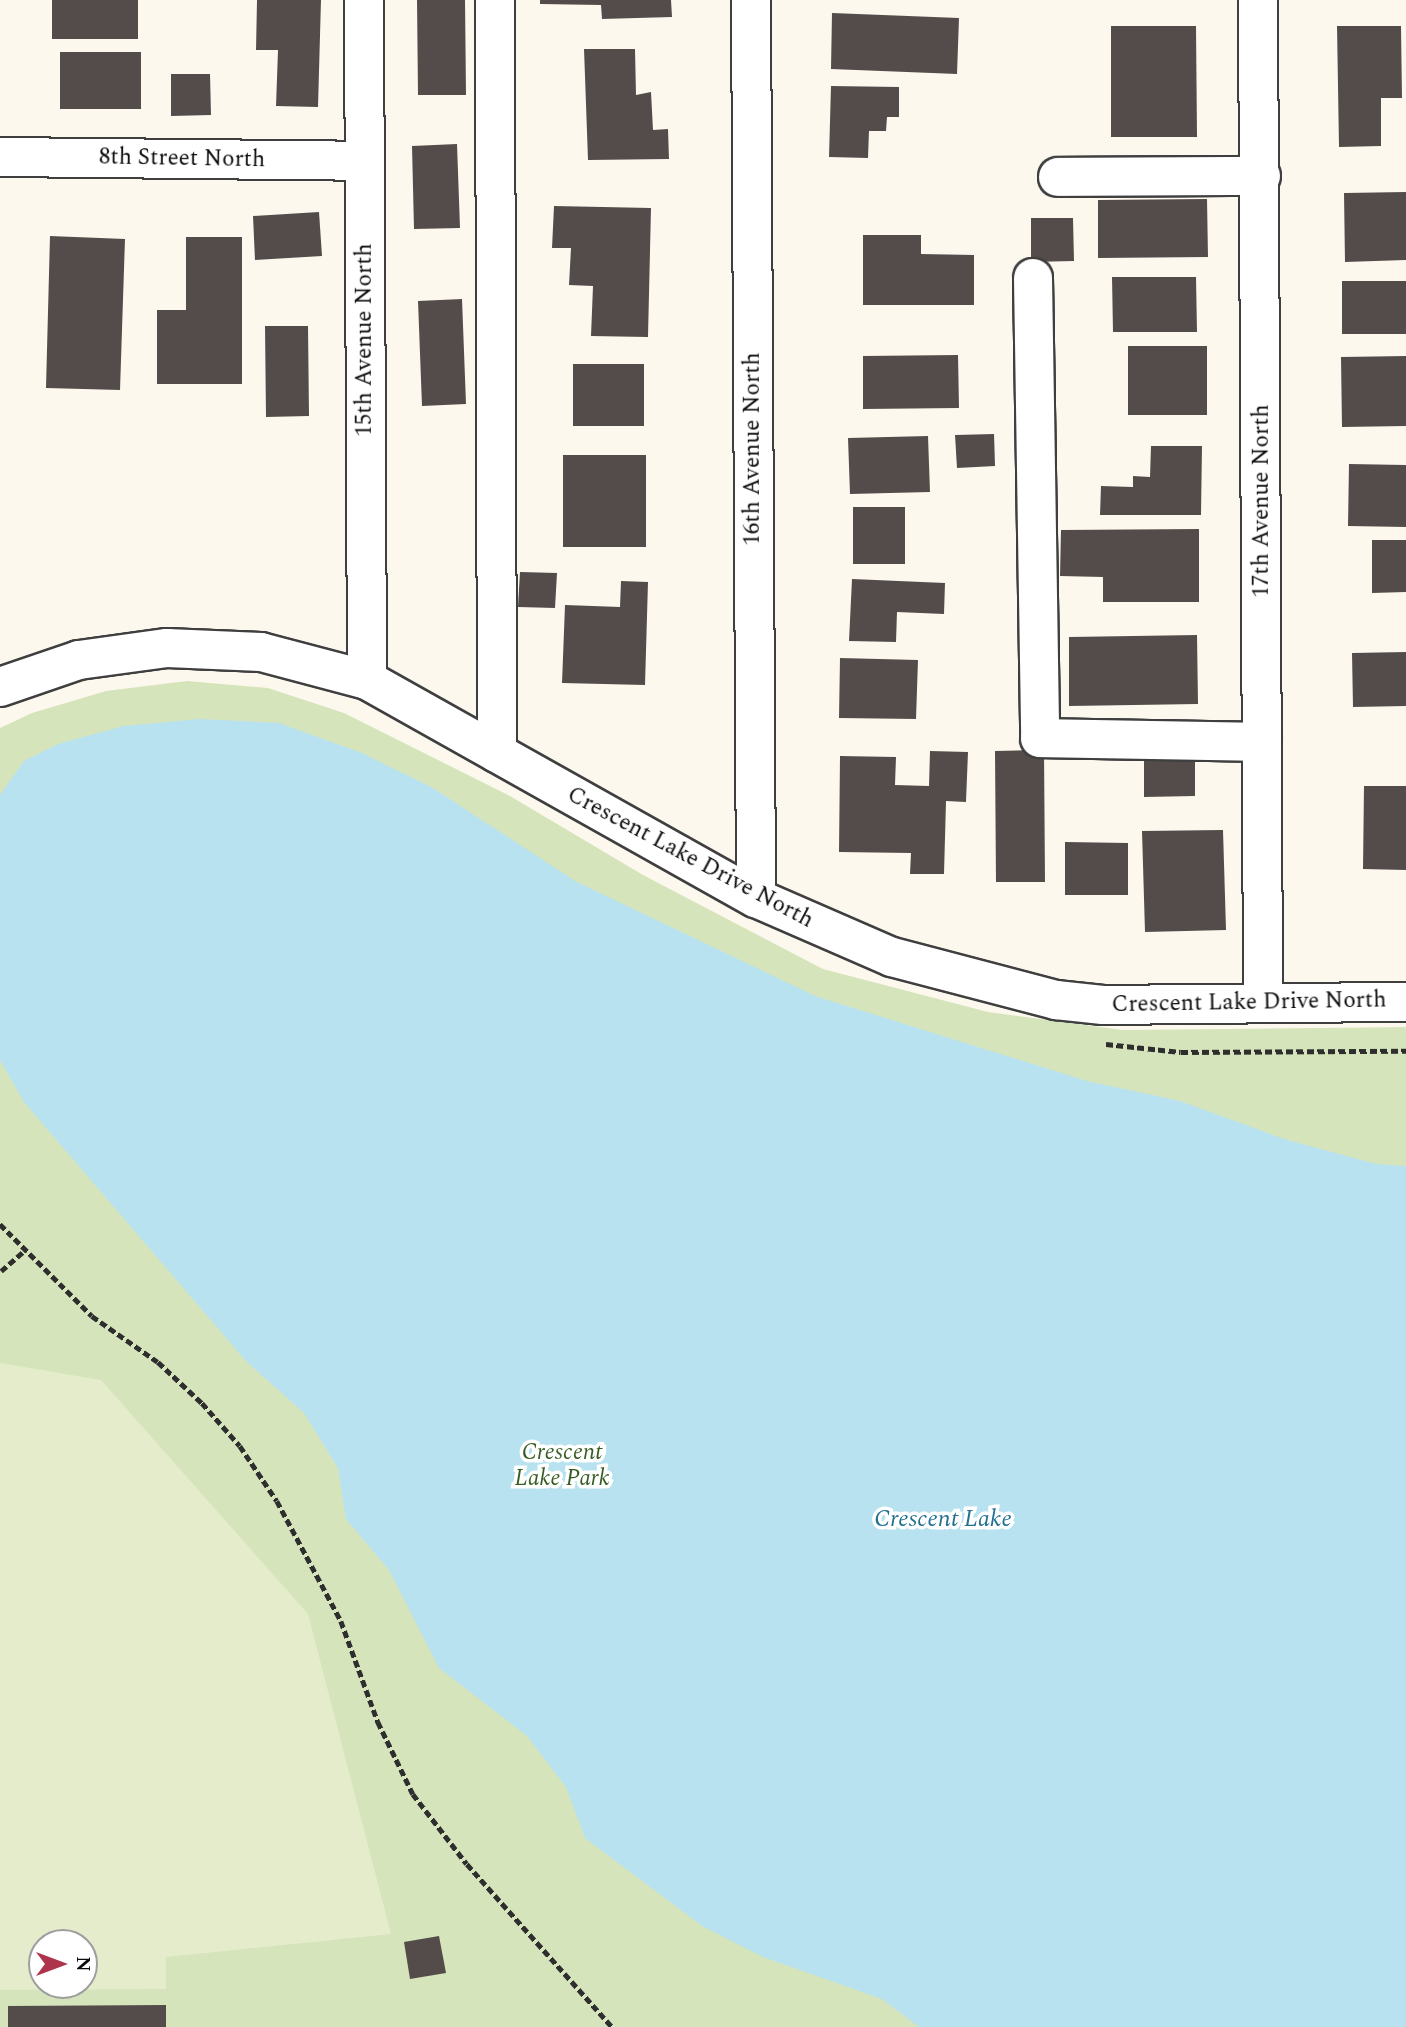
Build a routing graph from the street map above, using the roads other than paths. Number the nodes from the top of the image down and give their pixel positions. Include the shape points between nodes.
1 (364, 0) edge
2 (495, 0) edge
3 (751, 0) edge
4 (1258, 0) edge
5 (0, 157) edge
6 (365, 161) junction
7 (1261, 176) junction
8 (1058, 177) dead end
9 (1033, 278) dead end
10 (368, 680) junction
11 (0, 687) edge
12 (1262, 742) junction
13 (498, 753) junction
14 (756, 898) junction
15 (1406, 1002) edge
16 (1264, 1003) junction

1 - 6 street, 15th Avenue North
2 - 13 street
3 - 14 street, 16th Avenue North
4 - 7 street, 17th Avenue North
5 - 6 street, 8th Street North
6 - 10 street, 15th Avenue North
7 - 8 street
7 - 12 street, 17th Avenue North
9 - 12 street via 1040,738
10 - 11 street, Crescent Lake Drive North via 261,652 167,648 79,660
10 - 13 street, Crescent Lake Drive North
12 - 16 street, 17th Avenue North
13 - 14 street, Crescent Lake Drive North
14 - 16 street, Crescent Lake Drive North via 892,957 1056,1000 1103,1005
15 - 16 street, Crescent Lake Drive North

